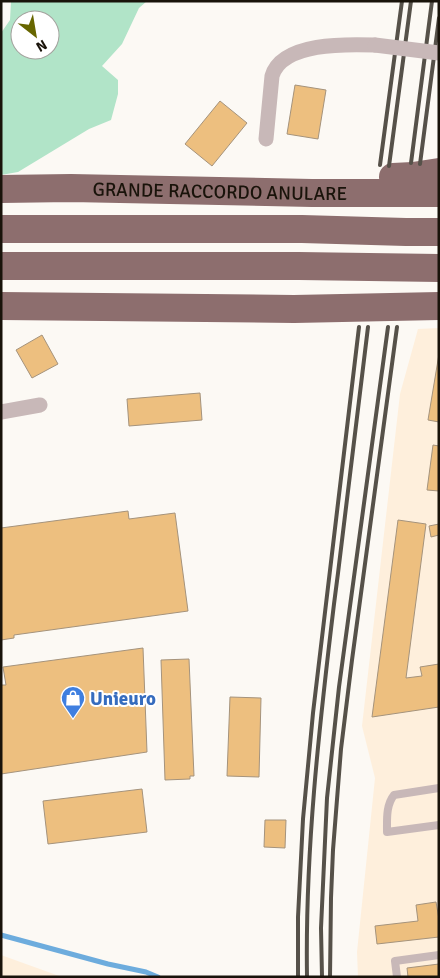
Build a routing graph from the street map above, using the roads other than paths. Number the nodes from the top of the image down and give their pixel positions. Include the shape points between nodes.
1 (439, 53) edge
2 (266, 139) dead end
3 (439, 172) edge
4 (1, 189) edge
5 (312, 192) junction
6 (439, 193) edge
7 (1, 229) edge
8 (439, 232) edge
9 (1, 266) edge
10 (439, 268) edge
11 (403, 306) junction
12 (439, 306) edge
13 (6, 307) edge
14 (439, 318) edge
15 (40, 405) dead end
16 (1, 412) edge
17 (439, 788) edge
18 (439, 825) edge
19 (439, 955) edge
20 (397, 977) edge

1 - 2 street, bridge via 375,44 326,46 294,54 280,63 272,76
3 - 5 highway via 362,181
4 - 5 highway, GRANDE RACCORDO ANULARE
5 - 6 highway, GRANDE RACCORDO ANULARE
7 - 8 highway, GRANDE RACCORDO ANULARE
9 - 10 highway
11 - 12 highway
11 - 13 highway via 284,309
11 - 14 highway via 421,316
15 - 16 street
17 - 18 lane via 394,795 387,812 388,832
19 - 20 lane via 395,961

